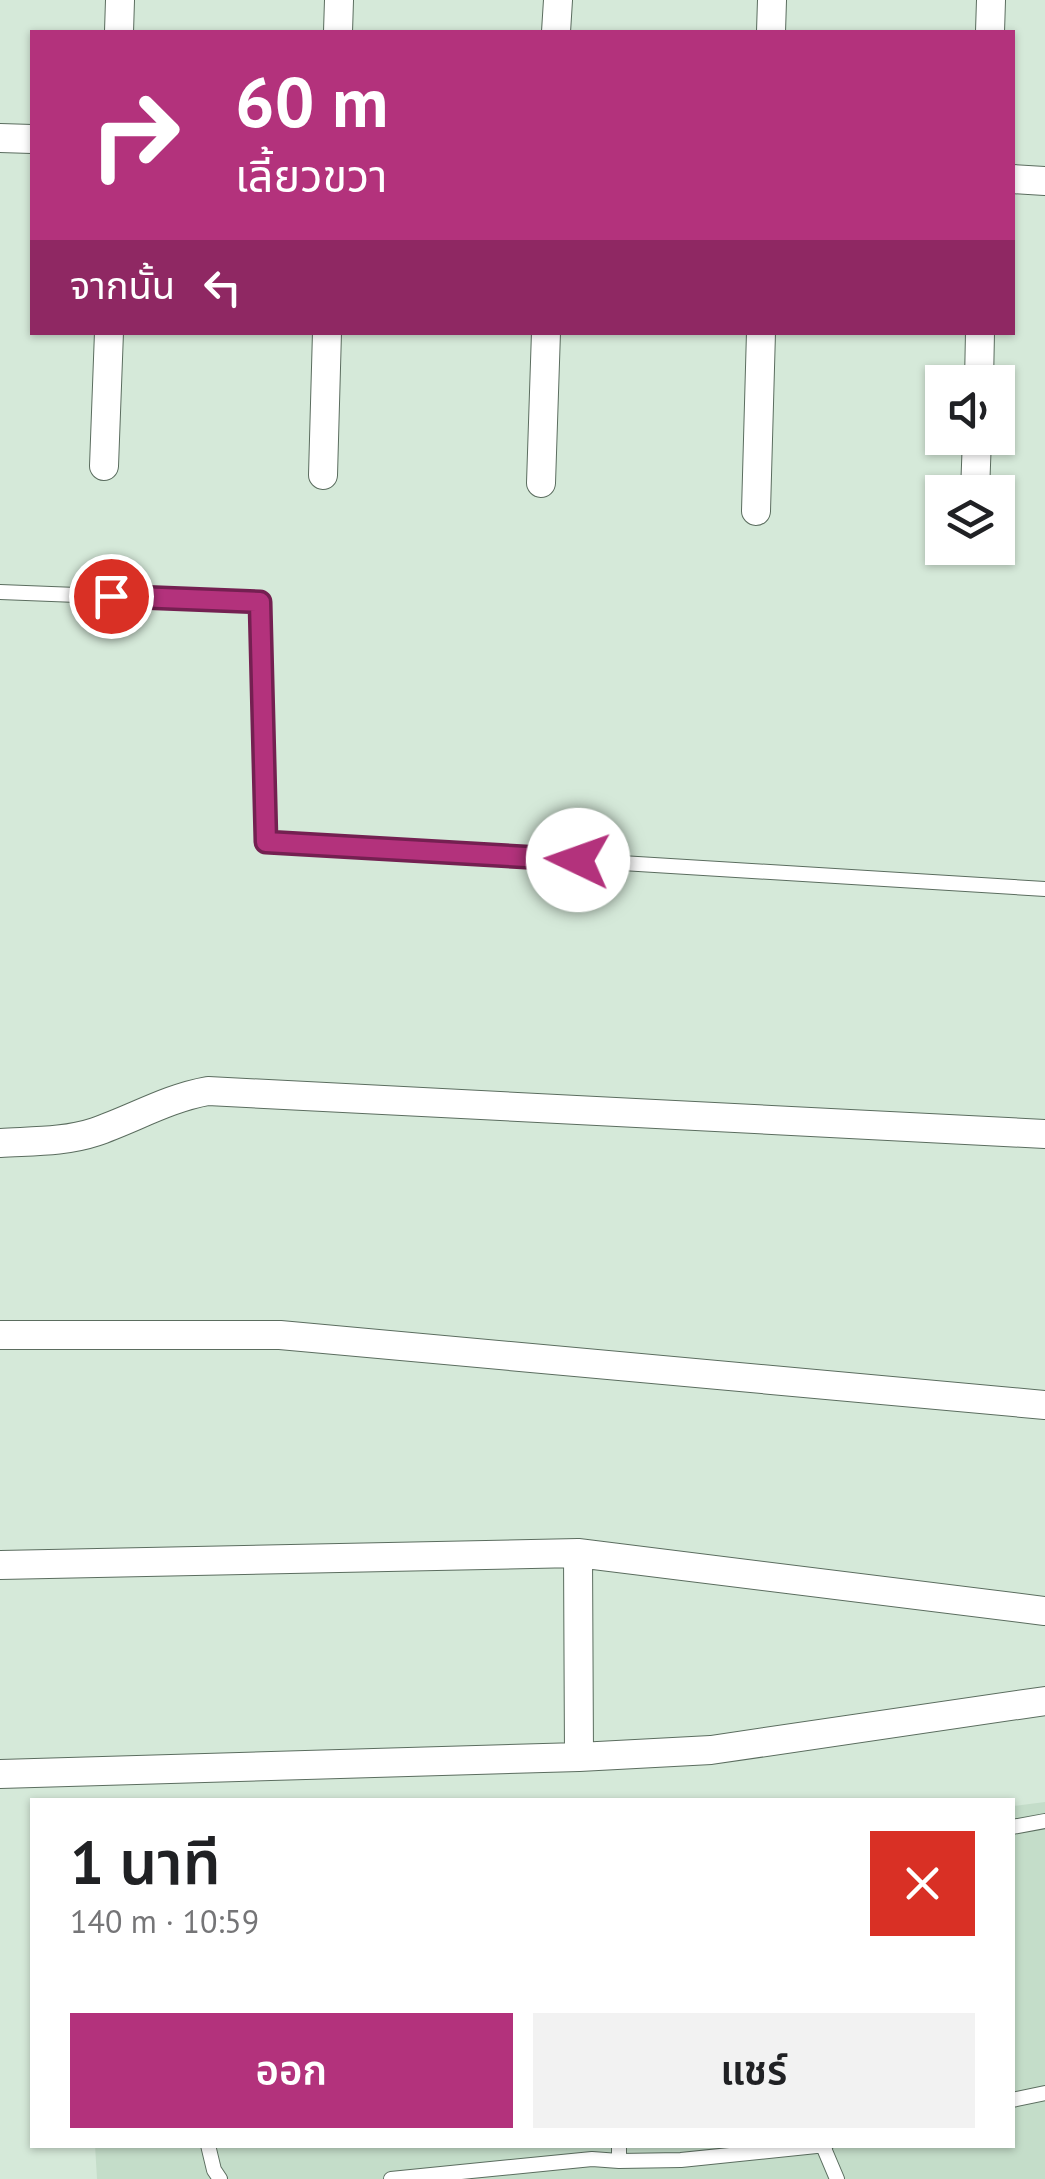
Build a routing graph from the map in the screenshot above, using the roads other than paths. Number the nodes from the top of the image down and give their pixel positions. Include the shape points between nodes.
1 (120, 0) edge
2 (339, 0) edge
3 (558, 0) edge
4 (772, 0) edge
5 (991, 0) edge
6 (119, 30) edge
7 (338, 30) edge
8 (556, 30) edge
9 (771, 30) edge
10 (990, 30) edge
11 (0, 138) edge
12 (30, 140) edge
13 (1015, 179) edge
14 (1045, 181) edge
15 (109, 335) edge
16 (328, 335) edge
17 (546, 335) edge
18 (761, 335) edge
19 (980, 335) edge
20 (979, 365) edge
21 (104, 466) dead end
22 (323, 474) dead end
23 (541, 483) dead end
24 (756, 511) dead end
25 (0, 592) edge
26 (1045, 889) edge
27 (1045, 1134) edge
28 (0, 1143) edge
29 (0, 1335) edge
30 (1045, 1404) edge
31 (578, 1553) junction
32 (0, 1565) edge
33 (1045, 1610) edge
34 (1045, 1701) edge
35 (579, 1758) junction
36 (0, 1774) edge
37 (1045, 1820) edge
38 (1015, 1825) edge
39 (1045, 2093) edge
40 (1015, 2099) edge
41 (209, 2148) edge
42 (618, 2148) edge
43 (796, 2148) edge
44 (826, 2148) edge
45 (619, 2162) junction
46 (220, 2179) edge
47 (391, 2179) edge
48 (837, 2179) edge

1 - 6 street
2 - 7 street
3 - 8 street
4 - 9 street
5 - 10 street
11 - 12 street
13 - 14 street
15 - 21 street
16 - 22 street
17 - 23 street
18 - 24 street
19 - 20 street
25 - 26 lane via 260,602 266,842
27 - 28 street via 208,1090 93,1133
29 - 30 street via 280,1335
31 - 32 street
31 - 33 street
31 - 35 street
34 - 35 street via 710,1750
35 - 36 street
37 - 38 lane
39 - 40 lane
41 - 46 lane
42 - 45 lane
43 - 45 lane
44 - 48 lane
45 - 47 lane

